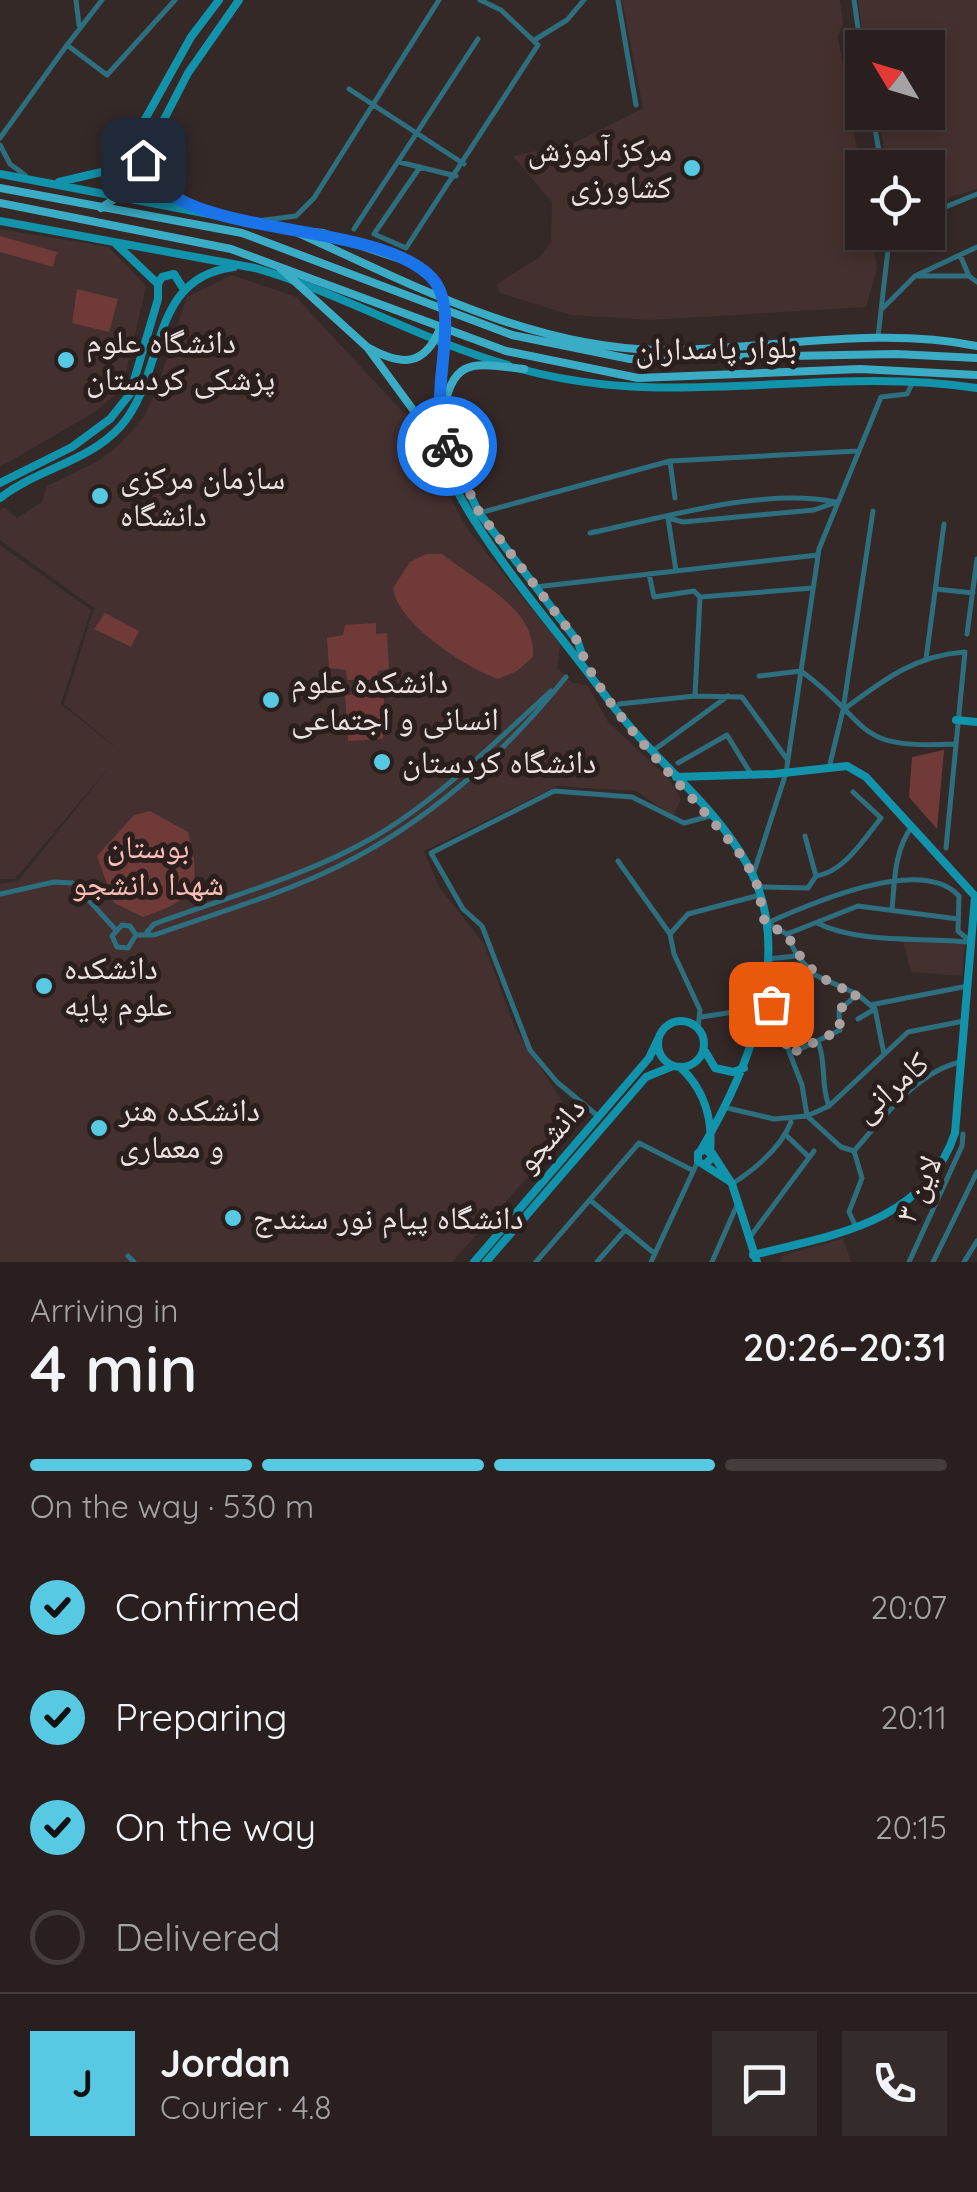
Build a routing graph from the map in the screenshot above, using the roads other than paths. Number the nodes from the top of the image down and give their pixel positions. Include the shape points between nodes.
1 (76, 0) edge
2 (176, 0) edge
3 (219, 0) edge
4 (239, 0) edge
5 (440, 0) edge
6 (480, 0) edge
7 (584, 0) edge
8 (618, 0) edge
9 (854, 0) edge
10 (98, 1) edge
11 (79, 25) junction
12 (858, 30) edge
13 (478, 39) dead end
14 (536, 39) junction
15 (66, 46) junction
16 (349, 89) dead end
17 (373, 104) junction
18 (636, 104) dead end
19 (418, 133) junction
20 (0, 141) edge
21 (124, 157) junction
22 (143, 160) junction
23 (399, 162) junction
24 (464, 164) junction
25 (420, 167) junction
26 (0, 174) edge
27 (456, 176) junction
28 (41, 182) junction
29 (0, 188) edge
30 (120, 195) junction
31 (976, 197) edge
32 (0, 203) edge
33 (100, 208) junction
34 (945, 208) edge
35 (202, 211) junction
36 (0, 221) edge
37 (254, 222) junction
38 (354, 229) dead end
39 (292, 230) junction
40 (113, 241) junction
41 (977, 247) edge
42 (888, 250) edge
43 (960, 255) junction
44 (275, 263) junction
45 (243, 266) junction
46 (915, 276) junction
47 (969, 276) junction
48 (295, 280) junction
49 (977, 282) edge
50 (158, 284) junction
51 (183, 288) junction
52 (883, 308) junction
53 (444, 318) junction
54 (538, 329) junction
55 (536, 340) junction
56 (878, 340) junction
57 (366, 347) junction
58 (977, 348) edge
59 (943, 355) junction
60 (977, 358) edge
61 (524, 370) junction
62 (977, 375) edge
63 (914, 381) junction
64 (977, 388) edge
65 (426, 426) joint
66 (440, 432) junction
67 (858, 451) junction
68 (670, 461) junction
69 (0, 483) edge
70 (0, 498) edge
71 (676, 498) dead end
72 (836, 502) junction
73 (873, 511) dead end
74 (479, 512) junction
75 (668, 518) junction
76 (944, 524) dead end
77 (590, 533) dead end
78 (818, 555) junction
79 (977, 559) edge
80 (676, 571) junction
81 (649, 574) junction
82 (535, 586) junction
83 (812, 588) junction
84 (935, 589) junction
85 (973, 593) junction
86 (700, 597) junction
87 (967, 634) dead end
88 (926, 659) junction
89 (584, 662) junction
90 (801, 672) junction
91 (759, 676) dead end
92 (566, 677) junction
93 (730, 694) junction
94 (695, 696) junction
95 (619, 704) dead end
96 (843, 710) junction
97 (956, 720) junction
98 (977, 722) edge
99 (954, 744) junction
100 (654, 750) junction
101 (787, 759) junction
102 (678, 763) dead end
103 (829, 768) junction
104 (786, 773) junction
105 (752, 775) junction
106 (676, 777) junction
107 (853, 792) dead end
108 (430, 796) junction
109 (437, 803) junction
110 (710, 816) junction
111 (913, 825) junction
112 (804, 836) dead end
113 (946, 848) dead end
114 (618, 860) dead end
115 (753, 875) junction
116 (816, 876) junction
117 (894, 880) junction
118 (759, 891) junction
119 (976, 893) edge
120 (0, 894) edge
121 (892, 909) junction
122 (958, 919) junction
123 (816, 923) junction
124 (765, 924) junction
125 (115, 929) junction
126 (147, 932) junction
127 (670, 934) junction
128 (787, 934) junction
129 (136, 936) junction
130 (971, 942) junction
131 (797, 956) junction
132 (767, 959) junction
133 (968, 986) junction
134 (857, 994) junction
135 (771, 1004) dead end
136 (872, 1007) junction
137 (760, 1008) junction
138 (701, 1016) junction
139 (858, 1019) dead end
140 (964, 1021) junction
141 (698, 1027) junction
142 (659, 1037) junction
143 (818, 1042) junction
144 (704, 1048) junction
145 (790, 1054) junction
146 (884, 1056) junction
147 (961, 1062) junction
148 (676, 1066) junction
149 (744, 1068) junction
150 (829, 1106) junction
151 (723, 1107) junction
152 (807, 1116) junction
153 (599, 1117) junction
154 (791, 1120) junction
155 (712, 1131) junction
156 (786, 1134) junction
157 (963, 1134) dead end
158 (708, 1151) junction
159 (854, 1151) junction
160 (702, 1163) junction
161 (692, 1170) junction
162 (977, 1172) edge
163 (732, 1184) junction
164 (590, 1200) junction
165 (738, 1204) junction
166 (856, 1227) junction
167 (626, 1230) junction
168 (748, 1239) junction
169 (977, 1241) edge
170 (655, 1254) junction
171 (754, 1260) edge
172 (474, 1262) edge
173 (486, 1262) edge
174 (536, 1262) edge
175 (597, 1262) edge
176 (651, 1262) edge
177 (712, 1262) edge
178 (909, 1262) edge
179 (934, 1262) edge
180 (964, 1262) edge

1 - 11 street
2 - 15 street via 108,75
3 - 21 street
4 - 22 street via 195,61
5 - 17 street
6 - 14 street
7 - 14 street
8 - 18 street
9 - 12 street
10 - 11 street
11 - 15 street
13 - 19 street
14 - 24 street via 538,46
15 - 20 street
16 - 17 street
17 - 19 street
17 - 37 street via 308,206 296,216
19 - 23 street
19 - 24 street
20 - 28 street via 10,164
21 - 22 street via 124,166 134,171
21 - 28 street via 88,178
22 - 35 street via 148,179 163,193
23 - 25 street
23 - 38 street
24 - 27 street
25 - 27 street
25 - 27 street via 374,234 406,248
26 - 28 street
28 - 30 street
29 - 33 main road, بلوار پاسداران
30 - 33 main road
30 - 35 street
31 - 34 street
32 - 44 main road, بلوار پاسداران via 231,248
33 - 55 main road, بلوار پاسداران via 242,232
35 - 37 street
36 - 40 street
37 - 39 street
39 - 53 main road, bridge via 323,233 409,262 442,294
39 - 54 main road via 438,295
40 - 45 street
40 - 50 street
41 - 43 street
42 - 52 street
43 - 46 street
43 - 47 street
44 - 48 main road
44 - 62 main road, بلوار پاسداران via 506,351 638,378 860,369
45 - 48 street
45 - 51 street via 219,269
46 - 47 street
46 - 52 street
47 - 49 street
48 - 57 main road
48 - 61 street via 404,330
50 - 51 street via 170,274
50 - 69 street via 138,372 110,420
51 - 70 street via 140,399 120,427 100,445
52 - 56 street
53 - 57 main road, bridge via 417,358 392,361
53 - 66 main road, bridge
54 - 55 main road
54 - 56 main road via 654,350
55 - 59 main road, بلوار پاسداران via 630,359
56 - 58 main road
57 - 65 main road
58 - 59 main road
59 - 60 main road, بلوار پاسداران
61 - 63 street via 647,390 851,378
61 - 66 main road via 462,367
63 - 64 street
63 - 67 street via 906,394 881,397
65 - 89 street via 472,517
66 - 74 street
67 - 68 street
67 - 72 street
68 - 71 street
68 - 74 street
72 - 75 street via 814,510
72 - 75 street via 792,499 683,510
72 - 78 street
73 - 96 street
74 - 82 street
75 - 77 street
75 - 80 street
76 - 84 street
78 - 80 street
78 - 83 street
79 - 85 street
80 - 81 street
81 - 82 street
81 - 86 street via 654,597
82 - 89 street via 578,642
83 - 86 street
83 - 90 street
84 - 85 street
84 - 88 street
85 - 87 street
86 - 94 street
88 - 96 street via 900,668
88 - 97 street via 965,652
89 - 92 street
89 - 100 street
90 - 91 street
90 - 96 street
90 - 101 street
92 - 108 street
92 - 109 street via 508,744
93 - 94 street
93 - 100 street
93 - 101 street via 742,697
94 - 95 street
96 - 99 street via 884,742
96 - 103 street
97 - 98 street
97 - 99 street
99 - 113 street
100 - 106 street
101 - 104 street
102 - 105 street via 727,735
103 - 104 street
103 - 111 street via 846,766 866,777
104 - 105 street
104 - 115 street
105 - 106 street
106 - 110 street
107 - 116 street via 880,818 844,861
108 - 109 street
108 - 126 street via 376,836 330,859
109 - 126 street via 391,838 288,889
110 - 115 street
110 - 153 street via 684,823 632,797 554,790 431,853 462,908 482,926 530,1050
111 - 117 street via 901,842
111 - 119 street
112 - 116 street
114 - 127 street
115 - 118 street
116 - 118 street via 808,888
117 - 121 street
117 - 122 street via 954,890
117 - 124 street
118 - 124 street
118 - 127 street via 688,914
119 - 130 street
120 - 125 street via 73,883
121 - 122 street
121 - 123 street via 858,906
122 - 130 street via 958,931
123 - 128 street
123 - 130 street via 879,938
124 - 128 street
124 - 132 street
125 - 129 street via 126,925
125 - 129 street via 112,940 120,948 132,946
126 - 129 street
127 - 138 street
128 - 131 street
130 - 133 street
131 - 132 street
131 - 134 street via 815,975
132 - 137 street
133 - 136 street
133 - 140 street
134 - 136 street
134 - 143 street via 839,1010 840,1030
135 - 145 street
136 - 139 street
136 - 146 street
137 - 138 street
137 - 149 street
138 - 141 street
140 - 146 street via 916,1028
140 - 147 street
141 - 142 street via 676,1021
141 - 144 street
142 - 148 street via 662,1057
142 - 153 street, دانشجو
143 - 145 street
143 - 150 street
144 - 148 street via 698,1060
144 - 149 street via 715,1068
145 - 152 street
146 - 150 street
147 - 159 street, کامرانی via 916,1086
147 - 166 street via 950,1150 905,1204
148 - 155 street via 701,1092
148 - 173 street, دانشجو via 646,1077
149 - 151 street
150 - 152 street
151 - 154 street
151 - 155 street
152 - 154 street
152 - 159 street
153 - 172 street, دانشجو
154 - 156 street
155 - 158 street
156 - 163 street
156 - 168 street via 812,1154
157 - 178 street, لاین ۳
158 - 160 street via 712,1160
158 - 163 street
159 - 166 street via 862,1178 849,1212
160 - 161 street
160 - 163 street
161 - 164 street via 639,1143
161 - 170 street
162 - 179 street
163 - 165 street
164 - 167 street
164 - 174 street
165 - 168 street
165 - 177 street
166 - 171 street
167 - 170 street
167 - 175 street
168 - 171 street
169 - 180 street
170 - 176 street

